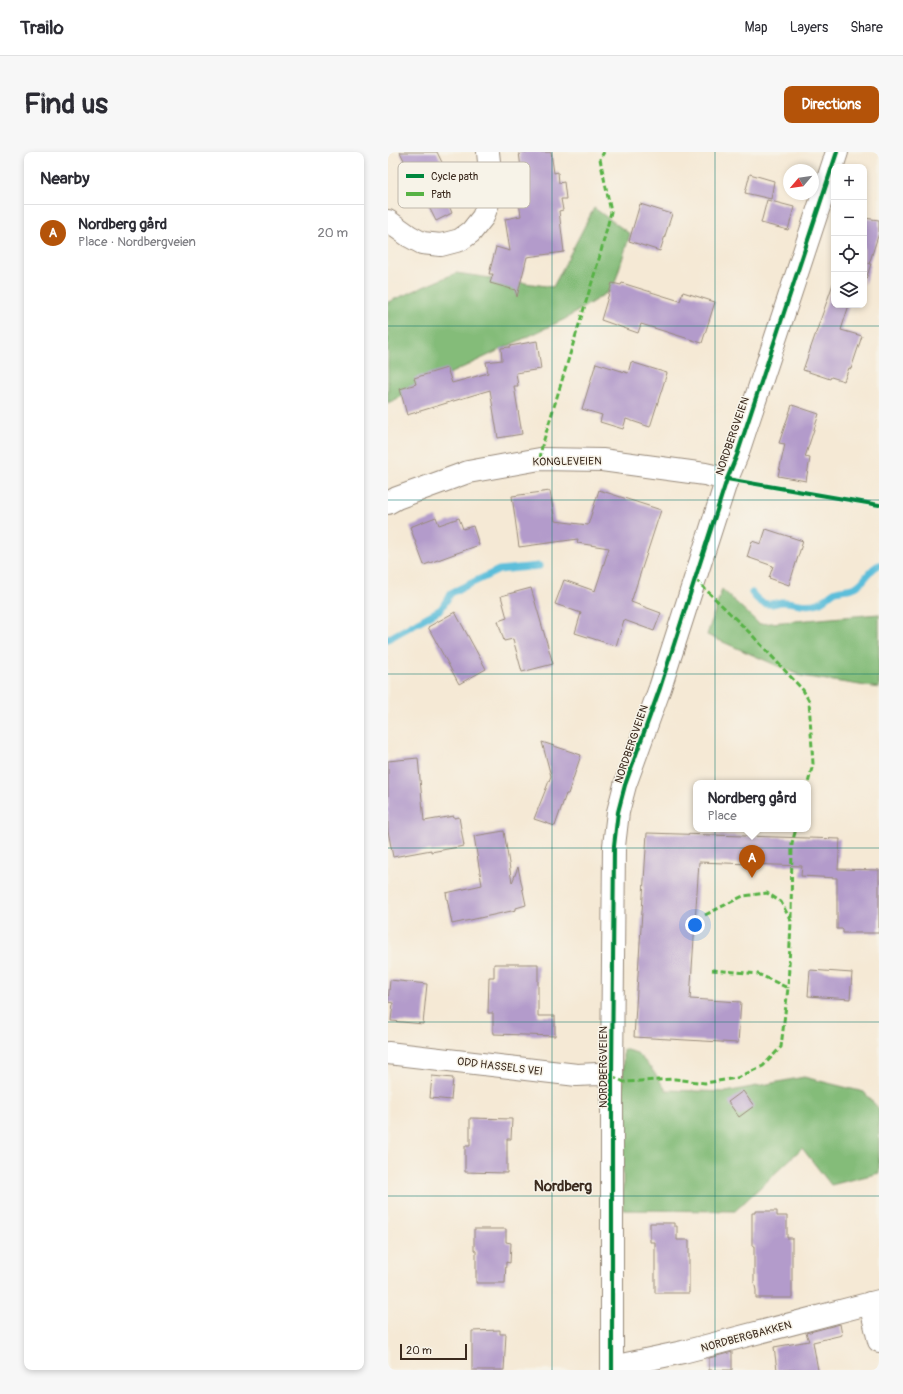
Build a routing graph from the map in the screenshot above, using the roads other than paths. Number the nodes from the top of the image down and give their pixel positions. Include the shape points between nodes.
1 (488, 152) edge
2 (837, 152) edge
3 (489, 162) edge
4 (486, 208) edge
5 (388, 221) edge
6 (727, 479) junction
7 (388, 503) edge
8 (388, 1053) edge
9 (612, 1076) junction
10 (874, 1302) edge
11 (879, 1341) edge
12 (612, 1369) edge

1 - 3 street
2 - 6 street, NORDBERGVEIEN
4 - 5 street via 483,217 471,232 460,240 441,245 422,243
6 - 7 street, KONGLEVEIEN via 602,460 540,459 468,472
6 - 9 street, NORDBERGVEIEN via 618,812 614,846
8 - 9 street, ODD HASSELS VEI via 577,1075
9 - 12 street, NORDBERGVEIEN
10 - 11 street
10 - 12 street, NORDBERGBAKKEN

